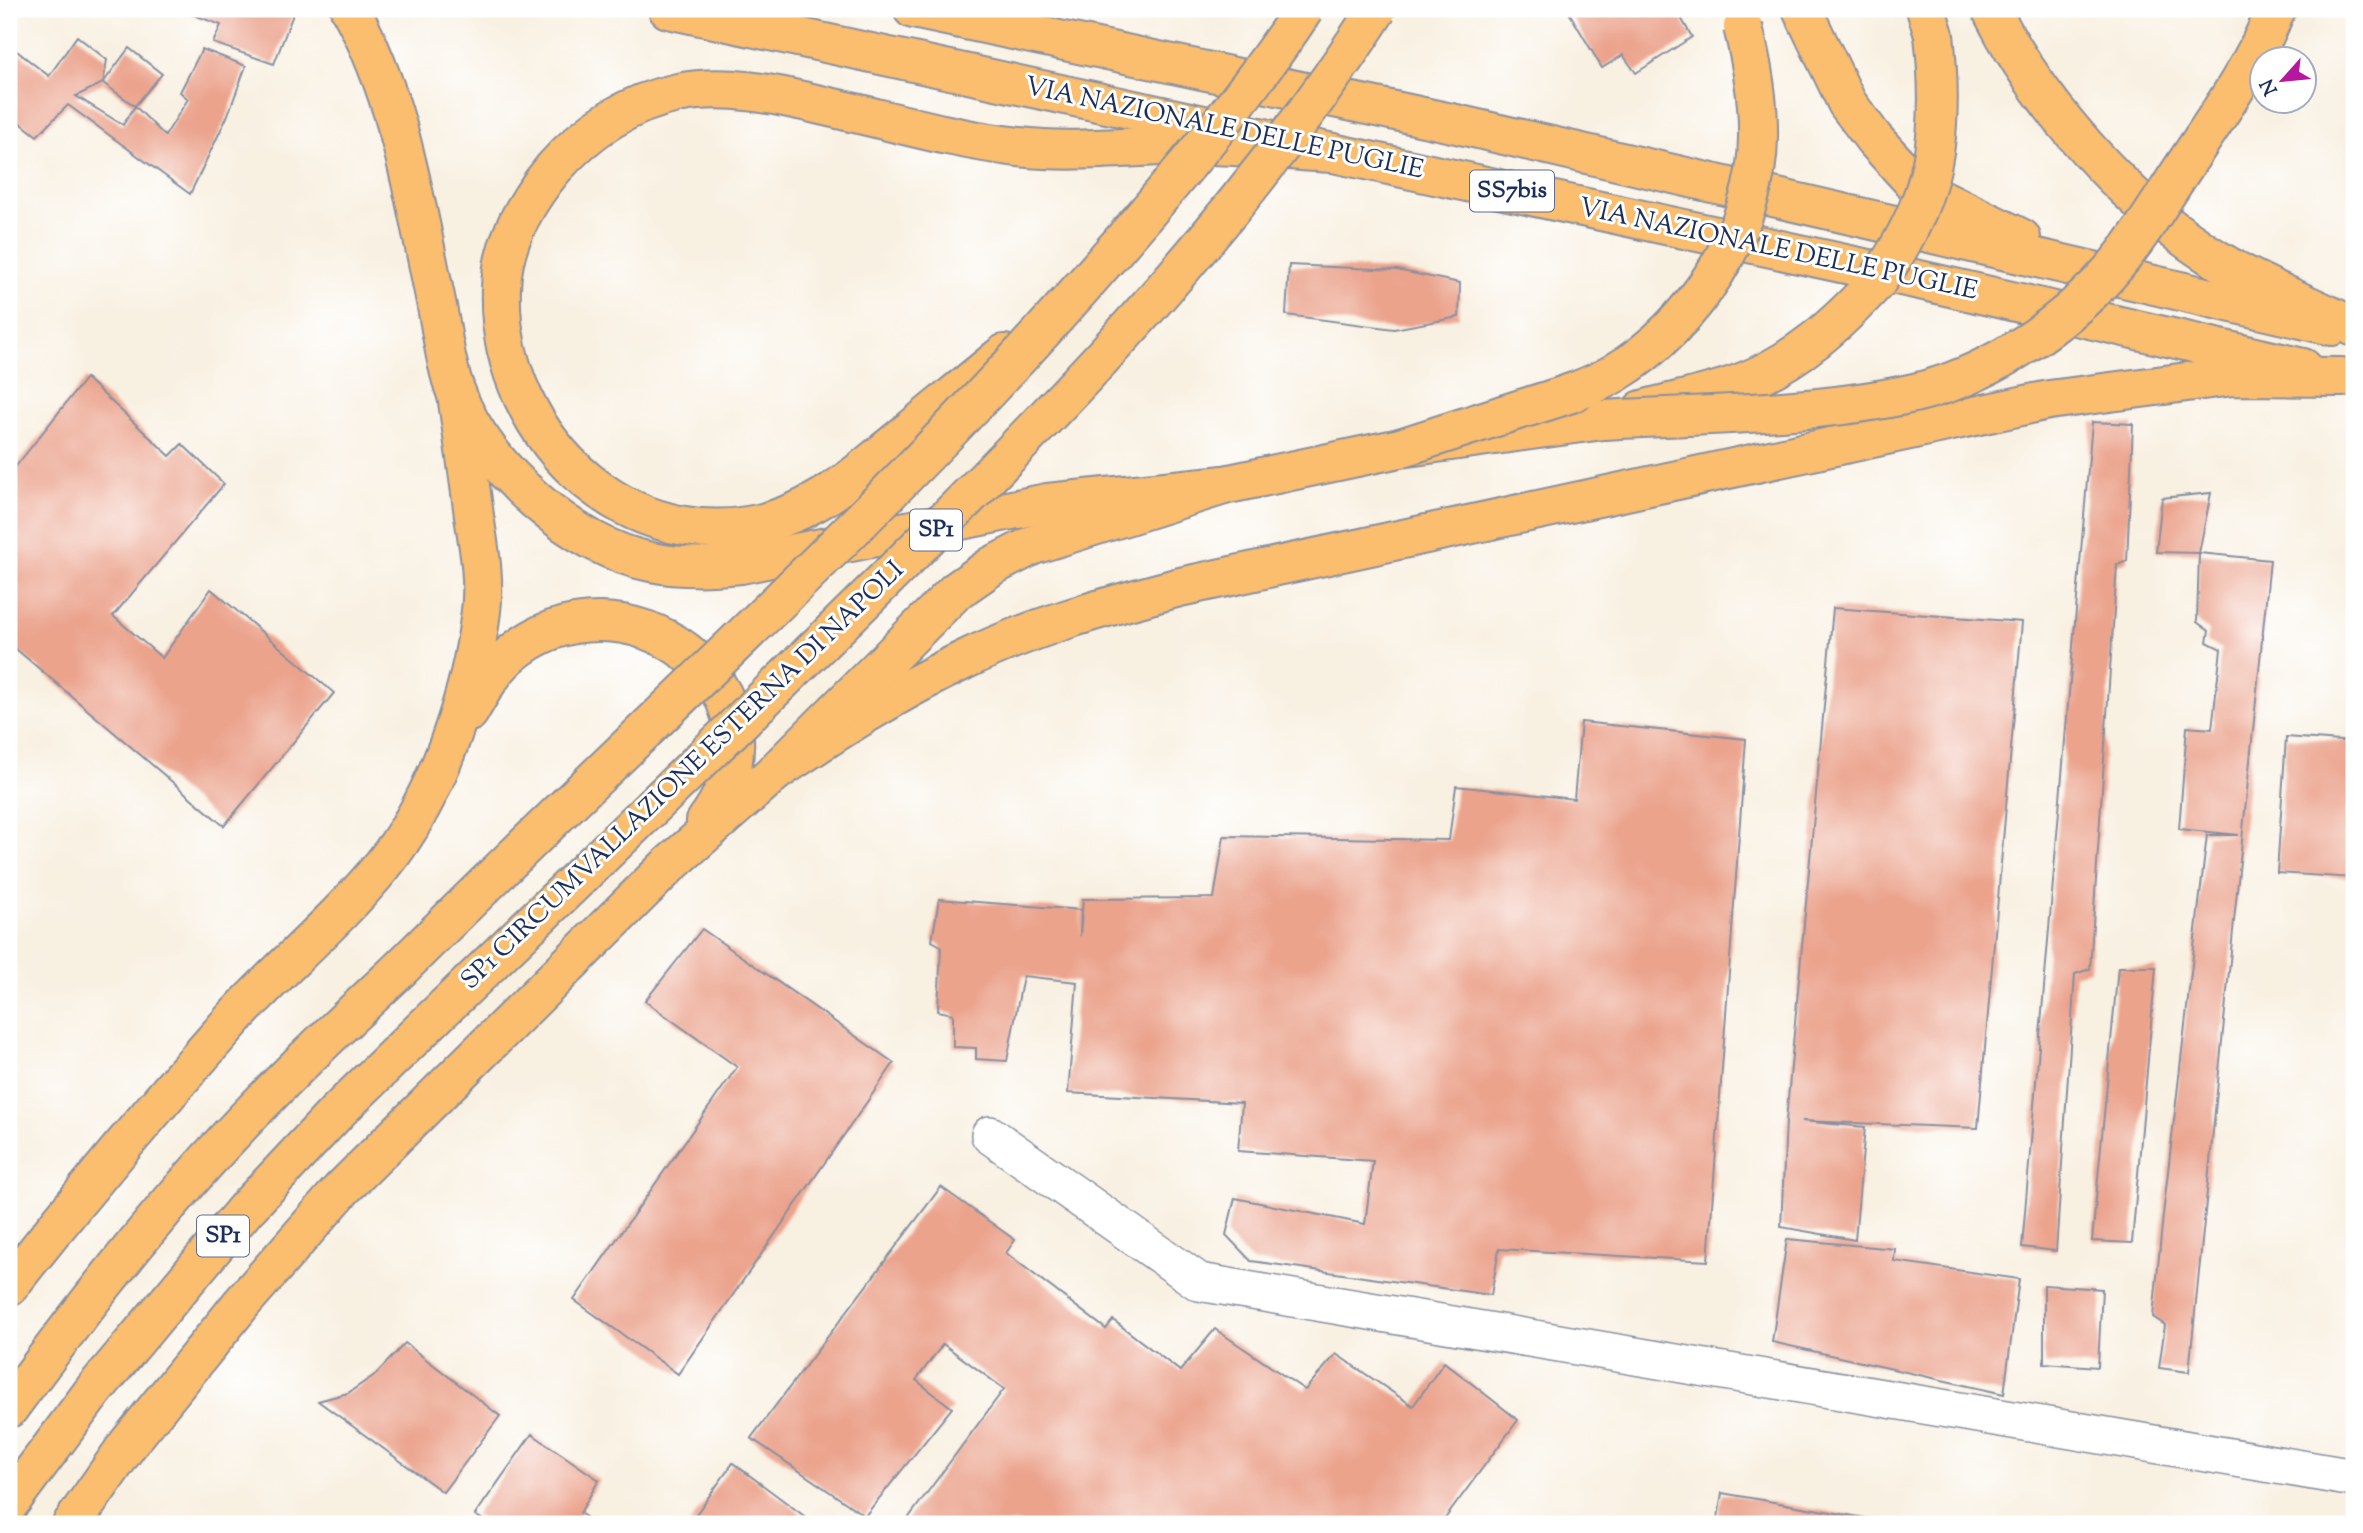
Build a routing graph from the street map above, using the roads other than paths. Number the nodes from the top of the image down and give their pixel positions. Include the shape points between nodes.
1 (350, 9) edge
2 (668, 9) edge
3 (913, 9) edge
4 (1304, 9) edge
5 (1377, 9) edge
6 (1802, 9) edge
7 (1926, 9) edge
8 (1991, 9) edge
9 (2276, 9) edge
10 (1739, 18) edge
11 (1333, 153) junction
12 (2079, 267) junction
13 (1072, 299) junction
14 (2354, 329) edge
15 (2348, 378) edge
16 (457, 396) junction
17 (1603, 420) junction
18 (1400, 448) junction
19 (1240, 481) junction
20 (443, 758) junction
21 (775, 772) junction
22 (668, 866) junction
23 (990, 1135) dead end
24 (9, 1286) edge
25 (9, 1408) edge
26 (2354, 1478) edge
27 (9, 1504) edge
28 (72, 1524) edge

1 - 16 main road via 379,68
2 - 11 main road, VIA NAZIONALE DELLE PUGLIE / SS7bis
3 - 12 main road, VIA NAZIONALE DELLE PUGLIE / SS7bis via 1452,123
4 - 13 main road, SP1, bridge via 1230,114
5 - 27 main road, SP1 CIRCUMVALLAZIONE ESTERNA DI NAPOLI / SP1, bridge via 1238,203 1137,321 1036,429 778,686 338,1111 245,1210 94,1390
6 - 12 main road via 1847,103 1919,188
7 - 17 main road, bridge via 1939,76 1932,173 1903,246 1877,281 1843,318 1779,365 1740,384
8 - 14 main road via 2026,68 2066,121 2131,192 2221,262
9 - 17 main road, bridge via 2249,68 2131,247 2100,284 2034,339 1955,380 1915,393 1822,406
10 - 18 main road, bridge via 1757,98 1759,140 1752,180 1727,250 1681,320 1615,373 1569,394
11 - 13 main road, bridge via 1206,145 1065,151 1015,147 782,96 708,89 643,103 588,134 537,189 519,218 501,285 508,356 521,394 563,461 591,486 648,516 719,528 754,526 835,492
11 - 15 main road, VIA NAZIONALE DELLE PUGLIE / SS7bis
12 - 14 main road, VIA NAZIONALE DELLE PUGLIE / SS7bis
13 - 25 main road, SP1, bridge via 888,495 280,1084 127,1255
15 - 21 main road via 2233,376 2049,400 1180,587 1101,608 960,662 853,719
16 - 19 main road via 504,470 534,500 573,528 613,550 650,562 699,568 741,564 1048,503
16 - 20 main road via 481,565 482,609 468,687
17 - 18 main road, bridge
18 - 19 main road
19 - 21 main road via 1033,545 992,566 956,591
20 - 22 main road via 485,685 509,656 535,640 565,626 596,622 624,623 655,634 702,664 720,687 732,716 736,748 732,773 719,803
20 - 24 main road via 409,827 382,866 172,1088
21 - 22 main road
22 - 28 main road via 341,1190 198,1357
23 - 26 street via 1199,1282

